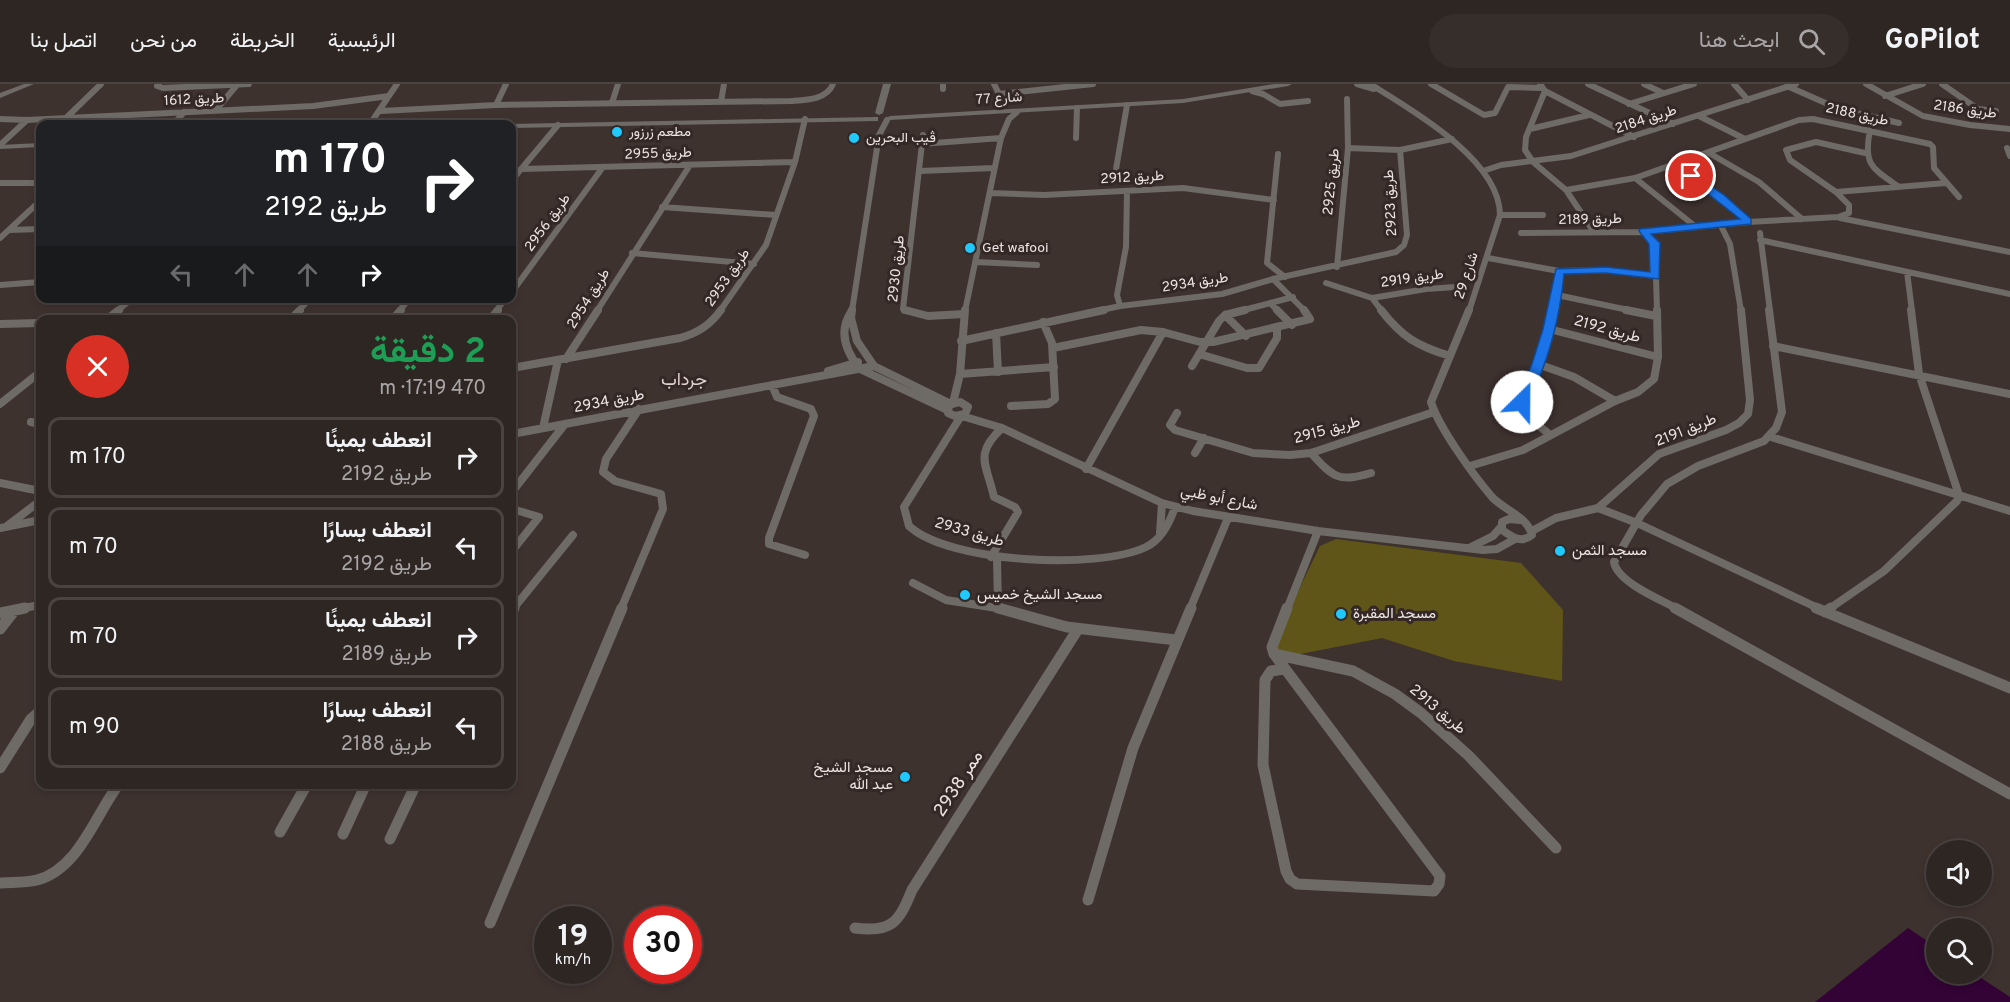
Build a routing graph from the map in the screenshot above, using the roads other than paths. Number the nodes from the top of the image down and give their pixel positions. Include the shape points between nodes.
1 (30, 84) edge
2 (101, 84) edge
3 (159, 84) edge
4 (249, 84) edge
5 (397, 84) edge
6 (506, 84) edge
7 (618, 84) edge
8 (724, 84) edge
9 (833, 84) edge
10 (887, 84) edge
11 (994, 84) edge
12 (1093, 84) edge
13 (1288, 84) edge
14 (1357, 84) edge
15 (1370, 84) edge
16 (1431, 84) edge
17 (1588, 84) edge
18 (1644, 84) edge
19 (1694, 84) edge
20 (1734, 84) edge
21 (1797, 84) edge
22 (1866, 84) edge
23 (1923, 84) edge
24 (1941, 84) edge
25 (237, 85) edge
26 (1787, 85) edge
27 (1507, 86) edge
28 (1542, 88) edge
29 (1265, 89) edge
30 (1382, 92) junction
31 (1663, 93) junction
32 (999, 94) junction
33 (0, 96) edge
34 (389, 96) junction
35 (1885, 96) junction
36 (1347, 99) dead end
37 (1748, 100) junction
38 (1308, 101) dead end
39 (721, 102) junction
40 (612, 103) junction
41 (1629, 104) junction
42 (496, 105) junction
43 (1127, 105) junction
44 (1077, 108) junction
45 (1001, 109) junction
46 (1015, 110) junction
47 (215, 111) junction
48 (381, 111) junction
49 (1996, 111) dead end
50 (184, 112) junction
51 (1589, 115) junction
52 (883, 116) junction
53 (1700, 116) junction
54 (66, 118) junction
55 (0, 119) edge
56 (805, 119) junction
57 (1009, 119) junction
58 (27, 120) junction
59 (177, 120) edge
60 (373, 120) edge
61 (1899, 123) dead end
62 (1673, 124) junction
63 (558, 125) junction
64 (516, 126) edge
65 (1530, 129) junction
66 (2010, 129) edge
67 (1870, 130) junction
68 (924, 135) dead end
69 (1634, 137) junction
70 (1001, 138) junction
71 (1076, 138) dead end
72 (1452, 139) junction
73 (1745, 139) junction
74 (921, 144) junction
75 (36, 145) edge
76 (0, 146) edge
77 (1348, 148) junction
78 (2007, 148) dead end
79 (1400, 150) junction
80 (1709, 153) junction
81 (1865, 153) junction
82 (1278, 154) dead end
83 (2010, 156) edge
84 (795, 162) junction
85 (1477, 162) junction
86 (1533, 162) junction
87 (690, 165) junction
88 (1500, 165) junction
89 (1673, 166) junction
90 (603, 167) junction
91 (994, 168) junction
92 (521, 169) junction
93 (1116, 169) dead end
94 (920, 171) junction
95 (1483, 171) junction
96 (516, 175) edge
97 (1635, 178) junction
98 (0, 183) edge
99 (36, 183) edge
100 (1946, 183) junction
101 (1899, 187) junction
102 (1566, 190) junction
103 (1127, 191) junction
104 (1836, 192) junction
105 (991, 193) junction
106 (1959, 197) dead end
107 (1274, 200) junction
108 (36, 205) edge
109 (662, 207) junction
110 (1500, 214) junction
111 (776, 215) junction
112 (1543, 215) dead end
113 (1838, 218) junction
114 (1802, 219) junction
115 (1748, 222) junction
116 (1720, 224) junction
117 (1696, 227) junction
118 (36, 229) edge
119 (9, 230) junction
120 (1644, 231) junction
121 (1594, 232) junction
122 (1521, 233) dead end
123 (0, 238) edge
124 (1396, 252) joint
125 (2010, 252) edge
126 (632, 253) junction
127 (1488, 258) junction
128 (976, 262) junction
129 (754, 264) junction
130 (1037, 265) dead end
131 (1337, 267) junction
132 (1559, 271) junction
133 (1907, 272) junction
134 (1655, 276) junction
135 (1285, 277) junction
136 (516, 279) edge
137 (1273, 279) junction
138 (521, 280) junction
139 (36, 282) edge
140 (1326, 283) dead end
141 (0, 285) edge
142 (516, 287) edge
143 (1456, 288) dead end
144 (2010, 294) edge
145 (1557, 295) junction
146 (1293, 297) junction
147 (1372, 298) junction
148 (127, 303) edge
149 (306, 303) edge
150 (406, 303) edge
151 (1270, 303) junction
152 (1119, 306) junction
153 (851, 312) junction
154 (964, 314) junction
155 (112, 315) edge
156 (295, 315) edge
157 (396, 315) edge
158 (1226, 315) junction
159 (1656, 316) junction
160 (1042, 322) junction
161 (36, 323) edge
162 (0, 324) edge
163 (1292, 325) junction
164 (1277, 328) junction
165 (1549, 329) junction
166 (1163, 332) junction
167 (996, 333) junction
168 (1246, 336) junction
169 (960, 341) junction
170 (1205, 342) junction
171 (1773, 346) junction
172 (1053, 348) junction
173 (1199, 354) junction
174 (1450, 356) junction
175 (1658, 357) junction
176 (867, 359) junction
177 (562, 360) junction
178 (1538, 364) junction
179 (857, 366) junction
180 (874, 366) junction
181 (1192, 366) dead end
182 (516, 367) edge
183 (1054, 367) junction
184 (998, 372) junction
185 (960, 374) junction
186 (1919, 374) junction
187 (36, 375) edge
188 (772, 385) junction
189 (958, 385) junction
190 (2010, 394) edge
191 (926, 396) junction
192 (1615, 401) junction
193 (0, 404) edge
194 (1011, 406) dead end
195 (950, 407) junction
196 (639, 410) junction
197 (964, 411) junction
198 (1434, 412) junction
199 (1177, 413) dead end
200 (31, 422) dead end
201 (36, 423) edge
202 (565, 424) junction
203 (543, 428) junction
204 (1002, 428) junction
205 (950, 431) junction
206 (516, 433) edge
207 (1550, 435) junction
208 (1771, 437) junction
209 (1204, 438) junction
210 (1195, 453) dead end
211 (1311, 453) junction
212 (1470, 466) junction
213 (1086, 469) junction
214 (1371, 473) dead end
215 (0, 483) edge
216 (516, 487) edge
217 (36, 490) edge
218 (1959, 495) junction
219 (1493, 498) junction
220 (1162, 503) junction
221 (36, 504) edge
222 (1175, 507) junction
223 (1599, 508) junction
224 (516, 510) edge
225 (2010, 511) edge
226 (1228, 518) junction
227 (1556, 518) junction
228 (1521, 520) junction
229 (36, 521) edge
230 (1637, 523) junction
231 (1502, 525) junction
232 (4, 527) edge
233 (1318, 531) junction
234 (1532, 531) junction
235 (1160, 533) junction
236 (573, 535) dead end
237 (1515, 539) junction
238 (516, 546) edge
239 (1468, 548) junction
240 (805, 555) dead end
241 (994, 558) junction
242 (913, 583) dead end
243 (516, 605) edge
244 (36, 606) edge
245 (998, 608) junction
246 (14, 611) junction
247 (1826, 612) junction
248 (0, 613) edge
249 (0, 629) edge
250 (1078, 629) junction
251 (1176, 640) junction
252 (1273, 651) junction
253 (1284, 669) junction
254 (2010, 687) edge
255 (36, 715) edge
256 (0, 768) edge
257 (115, 789) edge
258 (304, 789) edge
259 (364, 789) edge
260 (414, 789) edge
261 (2010, 794) edge
262 (280, 832) dead end
263 (343, 834) dead end
264 (390, 839) dead end
265 (1556, 848) dead end
266 (0, 883) edge
267 (1088, 900) dead end
268 (490, 923) dead end
269 (855, 928) dead end

1 - 33 street
2 - 54 street
3 - 25 street via 163,88
4 - 25 street
5 - 34 street
6 - 42 street
7 - 40 street
8 - 39 street
9 - 39 street via 814,99
10 - 52 street
11 - 32 street
12 - 32 street
13 - 29 street, شارع 77
14 - 30 street
15 - 30 street
16 - 27 street via 1484,115 1495,113
17 - 41 street
18 - 31 street
19 - 31 street
20 - 37 street
21 - 26 street, طريق 2184
22 - 35 street, طريق 2186
23 - 35 street, طريق 2186
24 - 49 street, طريق 2186 via 1976,108
25 - 47 street
26 - 37 street, طريق 2184
26 - 61 street via 1839,110
27 - 28 street
28 - 51 street
28 - 65 street
29 - 38 street via 1280,104
29 - 43 street, شارع 77
29 - 46 street, شارع 77
30 - 72 street
31 - 41 street
32 - 45 street
34 - 47 street, طريق 1612 via 313,106
34 - 48 street
35 - 66 street, طريق 2186 via 1923,116
36 - 77 street, طريق 2925
37 - 53 street, طريق 2184
39 - 40 street
40 - 42 street
41 - 62 street
42 - 48 street
43 - 44 street, شارع 77
43 - 93 street
44 - 46 street, شارع 77
44 - 71 street
45 - 46 street, شارع 77
45 - 52 street, شارع 77
45 - 57 street
46 - 57 street
47 - 50 street, طريق 1612
48 - 60 street
50 - 54 street, طريق 1612
50 - 59 street
51 - 65 street
51 - 69 street
52 - 56 street, شارع 77
52 - 153 street
53 - 62 street, طريق 2184
53 - 73 street
54 - 58 street, طريق 1612
55 - 58 street, طريق 1612
56 - 63 street, شارع 77
56 - 84 street, طريق 2953
57 - 70 street
58 - 76 street
62 - 69 street, طريق 2184
63 - 64 street, شارع 77
63 - 92 street
65 - 86 street via 1524,145
67 - 73 street, طريق 2188 via 1799,120
67 - 81 street
67 - 100 street, طريق 2188 via 1930,144 1934,168
68 - 74 street, طريق 2930
69 - 86 street, طريق 2184 via 1571,156
70 - 74 street
70 - 91 street
72 - 79 street, طريق 2923
72 - 85 street
73 - 80 street, طريق 2188
74 - 94 street, طريق 2930
75 - 76 street
77 - 79 street, طريق 2923
77 - 131 street, طريق 2925
78 - 83 street
79 - 124 street, طريق 2923 via 1407,235
80 - 89 street, طريق 2188
80 - 114 street via 1756,178
81 - 101 street via 1869,164
81 - 104 street via 1816,142 1786,150 1790,160
82 - 107 street
84 - 87 street, طريق 2955
84 - 111 street, طريق 2953
85 - 88 street, طريق 2184
85 - 95 street
86 - 88 street, طريق 2184
86 - 102 street
87 - 90 street, طريق 2955
87 - 109 street, طريق 2954
88 - 95 street, طريق 2184
89 - 97 street, طريق 2188
89 - 115 street via 1708,187
90 - 92 street, طريق 2955
90 - 138 street, طريق 2956
91 - 94 street
91 - 105 street
92 - 96 street
94 - 154 street, طريق 2930 via 903,309 928,316
95 - 110 street via 1500,202
97 - 102 street, طريق 2188
97 - 117 street
98 - 99 street
100 - 101 street
100 - 106 street
101 - 104 street
102 - 121 street
103 - 105 street, طريق 2912
103 - 107 street, طريق 2912 via 1200,189
103 - 152 street
104 - 113 street via 1850,209
105 - 128 street
107 - 135 street via 1267,263
108 - 119 street
109 - 111 street
109 - 126 street, طريق 2954
110 - 112 street
110 - 127 street, شارع 29
111 - 129 street, طريق 2953 via 766,245
113 - 114 street, طريق 2189
113 - 125 street, طريق 2189
114 - 115 street, طريق 2189
115 - 116 street, طريق 2189
116 - 117 street, طريق 2189
116 - 223 street, طريق 2191 via 1730,244 1744,331 1748,414 1726,430 1659,454
117 - 120 street, طريق 2189
118 - 119 street
119 - 123 street
120 - 121 street, طريق 2189
120 - 134 street, طريق 2192 via 1654,243
121 - 122 street, طريق 2189
124 - 131 street, طريق 2934
126 - 129 street
126 - 177 street, طريق 2954
127 - 132 street
127 - 174 street, شارع 29
128 - 130 street
128 - 154 street
129 - 177 street, طريق 2953 via 713,321 697,333
131 - 135 street, طريق 2934
132 - 134 street via 1606,270
132 - 145 street, طريق 2192
133 - 144 street
133 - 171 street via 1760,236
133 - 186 street
134 - 159 street, طريق 2192
135 - 137 street, طريق 2934
136 - 138 street
137 - 146 street
137 - 152 street, طريق 2934 via 1222,294
138 - 142 street, طريق 2956
139 - 141 street
140 - 147 street, طريق 2919
143 - 147 street, طريق 2919
145 - 159 street, طريق 2192
145 - 165 street, طريق 2192
146 - 151 street
146 - 163 street via 1311,318
147 - 174 street, طريق 2919 via 1411,343
148 - 155 street
149 - 156 street
150 - 157 street
151 - 158 street
151 - 163 street
152 - 160 street, طريق 2934
153 - 176 street via 857,341
153 - 179 street via 846,318 844,335
154 - 169 street
158 - 168 street
158 - 170 street
159 - 175 street, طريق 2192
160 - 167 street, طريق 2934
160 - 172 street
161 - 162 street
163 - 164 street
164 - 168 street
164 - 173 street via 1277,338 1256,368
165 - 175 street, طريق 2192
165 - 178 street, طريق 2192
166 - 170 street
166 - 172 street via 1141,330
166 - 213 street
167 - 169 street, طريق 2934
167 - 184 street
168 - 170 street
169 - 185 street
170 - 173 street
171 - 186 street
171 - 208 street via 1782,412
172 - 183 street
173 - 181 street
174 - 198 street, شارع 29 via 1431,402
175 - 192 street, طريق 2192 via 1654,380
176 - 179 street, طريق 2934
176 - 180 street
177 - 182 street, طريق 2953
177 - 203 street, طريق 2954
178 - 192 street via 1574,377
178 - 207 street, طريق 2192 via 1522,402 1525,412
179 - 180 street, طريق 2934
179 - 188 street, طريق 2934
179 - 191 street
180 - 191 street
183 - 184 street
183 - 194 street via 1054,401
184 - 185 street
185 - 189 street
186 - 190 street
186 - 218 street
187 - 193 street
188 - 196 street, طريق 2934
188 - 240 street via 777,397 811,409 814,416 769,538 769,544
189 - 191 street
189 - 195 street
189 - 197 street via 964,394
191 - 195 street
192 - 207 street, طريق 2192
195 - 197 street
195 - 197 street via 955,416
195 - 205 street
196 - 202 street, طريق 2934
196 - 268 street via 606,459 603,472 611,480 661,494 663,509
197 - 204 street, شارع أبو ظبي
197 - 205 street, طريق 2933
198 - 211 street, طريق 2915
198 - 212 street
199 - 209 street, طريق 2915 via 1172,428
200 - 201 street
202 - 203 street, طريق 2934
202 - 216 street
203 - 206 street, طريق 2934
204 - 213 street, شارع أبو ظبي
204 - 241 street via 988,441 984,459 994,497 1018,512
205 - 241 street, طريق 2933 via 907,500 904,515 919,533
207 - 212 street, طريق 2192 via 1523,450
208 - 218 street
208 - 230 street via 1679,476 1663,488
209 - 210 street
209 - 211 street, طريق 2915 via 1267,455
211 - 214 street via 1339,479
212 - 219 street
213 - 220 street, شارع أبو ظبي
215 - 217 street
218 - 225 street
218 - 247 street via 1884,571
219 - 228 street
219 - 231 street
220 - 222 street, شارع أبو ظبي
220 - 235 street
221 - 232 street
222 - 226 street, شارع أبو ظبي
222 - 235 street, طريق 2933
223 - 227 street
223 - 230 street
224 - 238 street via 539,517
226 - 233 street, شارع أبو ظبي
226 - 251 street
227 - 228 street
227 - 234 street
228 - 231 street via 1509,519
228 - 234 street
229 - 232 street
230 - 247 street
230 - 261 street via 1614,562 1622,577
231 - 237 street via 1504,533
231 - 239 street via 1493,536
233 - 239 street, شارع أبو ظبي
233 - 252 street
234 - 237 street, شارع أبو ظبي via 1530,538
235 - 241 street, طريق 2933 via 1145,548 1128,553 1061,559
236 - 243 street
237 - 239 street, شارع أبو ظبي via 1497,549
241 - 245 street
242 - 245 street via 946,600
244 - 246 street
245 - 250 street
246 - 248 street
246 - 249 street
247 - 254 street
250 - 251 street
250 - 269 street, ممر 2938 via 912,890 899,920 891,928
251 - 267 street via 1133,748
252 - 253 street
252 - 265 street, طريق 2913 via 1349,670 1392,693 1446,735
253 - 253 street via 1440,876 1434,891 1297,884 1290,879 1263,765 1265,680 1271,671
255 - 256 street
257 - 266 street via 71,859 55,873 38,880
258 - 262 street
259 - 263 street
260 - 264 street

